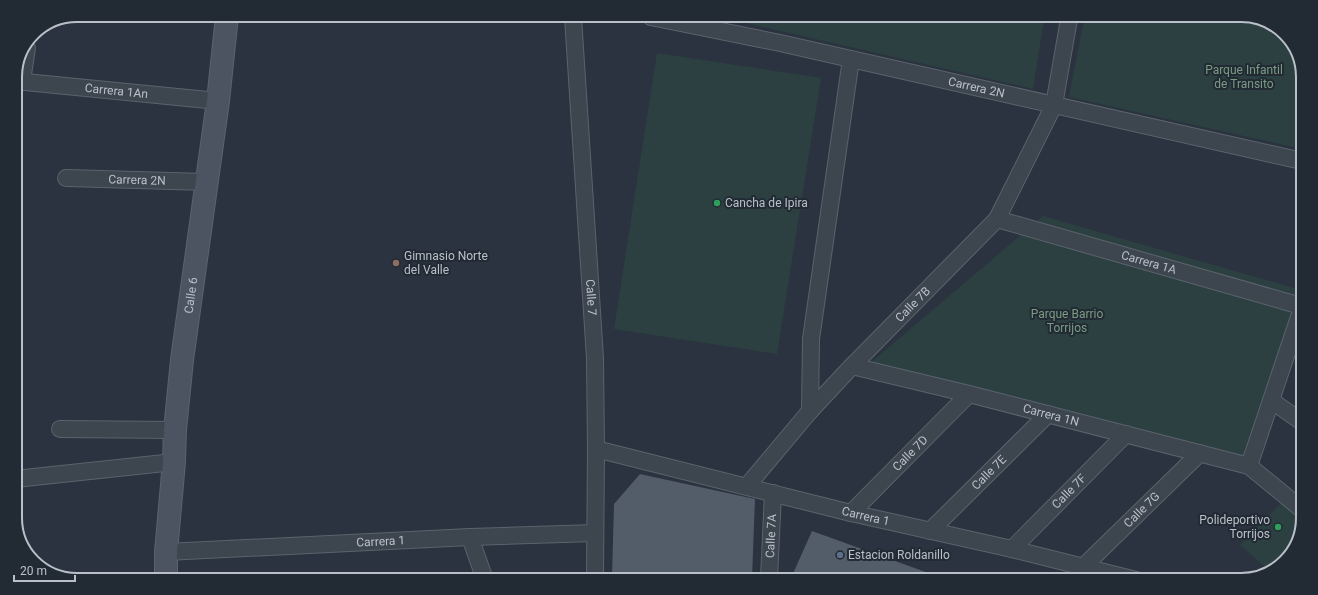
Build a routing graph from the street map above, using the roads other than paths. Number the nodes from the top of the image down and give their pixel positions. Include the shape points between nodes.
1 (225, 22) edge
2 (573, 22) edge
3 (676, 22) edge
4 (1068, 22) edge
5 (851, 59) junction
6 (22, 81) edge
7 (218, 101) junction
8 (1054, 105) junction
9 (1296, 160) edge
10 (66, 178) dead end
11 (207, 182) junction
12 (997, 219) junction
13 (1296, 305) edge
14 (1296, 327) edge
15 (852, 366) junction
16 (969, 394) junction
17 (1272, 401) junction
18 (810, 411) junction
19 (1048, 414) junction
20 (1296, 418) edge
21 (60, 429) dead end
22 (175, 430) junction
23 (1126, 434) junction
24 (596, 450) junction
25 (1200, 453) junction
26 (174, 462) junction
27 (1249, 466) junction
28 (22, 478) edge
29 (747, 486) junction
30 (773, 493) junction
31 (1296, 505) edge
32 (851, 513) junction
33 (930, 530) junction
34 (595, 533) junction
35 (470, 537) junction
36 (1012, 549) junction
37 (166, 552) junction
38 (1083, 567) junction
39 (166, 573) edge
40 (483, 573) edge
41 (596, 573) edge
42 (769, 573) edge
43 (1107, 573) edge

1 - 7 street, Calle 6
2 - 24 street, Calle 7 via 594,358
3 - 5 street, Carrera 2N
4 - 8 street, Calle 7B
5 - 8 street, Carrera 2N
5 - 18 street via 811,339
6 - 7 street, Carrera 1An
7 - 11 street, Calle 6
8 - 9 street, Carrera 2N
8 - 12 street, Calle 7B
10 - 11 street, Carrera 2N
11 - 22 street, Calle 6 via 182,360
12 - 13 street, Carrera 1A
12 - 15 street, Calle 7B
14 - 17 street
15 - 16 street, Carrera 1N
15 - 18 street, Calle 7B
16 - 19 street, Carrera 1N
16 - 32 street, Calle 7D
17 - 20 street
17 - 27 street
18 - 29 street, Calle 7B
19 - 23 street, Carrera 1N
19 - 33 street, Calle 7E
21 - 22 street
22 - 26 street, Calle 6
23 - 25 street, Carrera 1N
23 - 36 street, Calle 7F
24 - 29 street, Carrera 1
24 - 34 street, Calle 7
25 - 27 street, Carrera 1N
25 - 38 street, Calle 7G
26 - 28 street
26 - 37 street, Calle 6
27 - 31 street
29 - 30 street, Carrera 1
30 - 32 street, Carrera 1
30 - 42 street, Calle 7A
32 - 33 street, Carrera 1
33 - 36 street, Carrera 1
34 - 35 street, Carrera 1
34 - 41 street, Calle 7
35 - 37 street, Carrera 1
35 - 40 street
36 - 38 street, Carrera 1
37 - 39 street, Calle 6
38 - 43 street, Carrera 1

